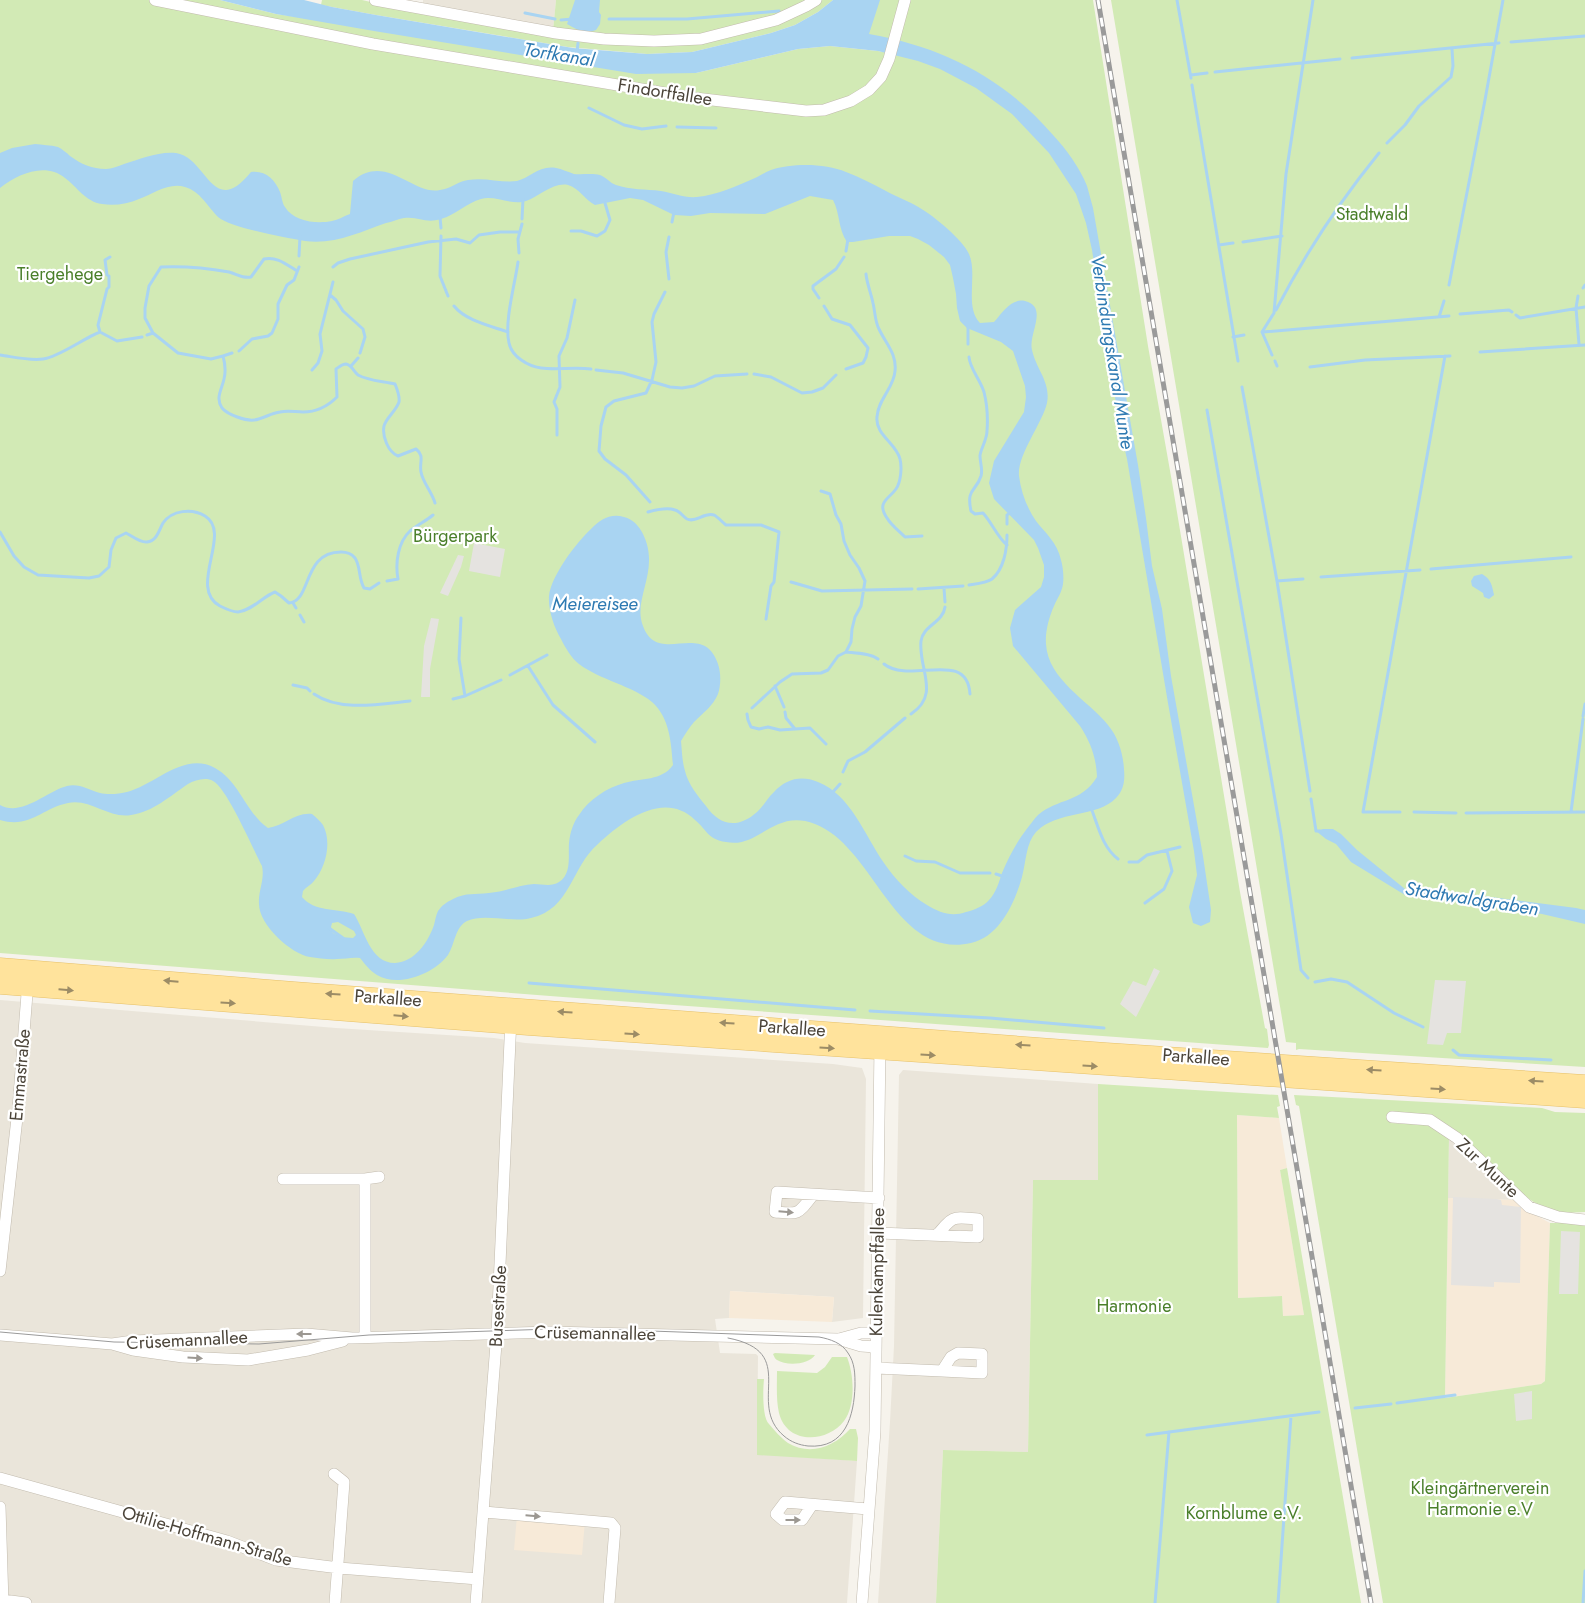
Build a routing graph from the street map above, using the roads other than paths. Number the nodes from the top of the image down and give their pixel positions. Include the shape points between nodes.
1 (155, 0) edge
2 (375, 0) edge
3 (816, 0) edge
4 (905, 0) edge
5 (0, 966) edge
6 (29, 969) junction
7 (0, 985) edge
8 (28, 987) junction
9 (511, 1016) junction
10 (880, 1043) junction
11 (1585, 1084) edge
12 (1585, 1099) edge
13 (1392, 1117) dead end
14 (379, 1177) dead end
15 (283, 1178) dead end
16 (365, 1178) junction
17 (813, 1195) dead end
18 (879, 1198) junction
19 (1585, 1220) edge
20 (879, 1233) junction
21 (937, 1235) dead end
22 (0, 1271) edge
23 (876, 1333) junction
24 (497, 1334) junction
25 (0, 1335) edge
26 (352, 1338) junction
27 (365, 1338) junction
28 (838, 1339) junction
29 (112, 1344) junction
30 (876, 1347) junction
31 (876, 1368) junction
32 (942, 1371) dead end
33 (334, 1474) dead end
34 (0, 1478) edge
35 (812, 1505) dead end
36 (0, 1507) edge
37 (868, 1509) junction
38 (484, 1512) junction
39 (339, 1568) junction
40 (478, 1579) junction
41 (3, 1601) edge
42 (26, 1603) edge
43 (335, 1603) edge
44 (476, 1603) edge
45 (609, 1603) edge
46 (862, 1603) edge

1 - 4 street, Findorffallee via 382,46 694,98 806,111 824,110 851,101 869,90 881,77
2 - 3 street via 556,33 654,41 702,39 776,20
5 - 6 main road, Parkallee
6 - 8 street, Emmastraße
9 -> 6 main road, Parkallee
7 - 8 main road, Parkallee
8 -> 9 main road, Parkallee
8 - 22 street, Emmastraße
9 - 10 main road, Parkallee
9 - 24 street, Busestraße
11 -> 10 main road, Parkallee via 1116,1052
10 -> 12 main road, Parkallee
10 - 18 street, Kulenkampffallee
13 - 19 street, Zur Munte via 1430,1120 1457,1138 1529,1207 1558,1218
14 - 16 street
15 - 16 street
16 - 27 street
17 - 18 street
18 - 20 street, Kulenkampffallee
20 - 21 street
20 - 23 street, Kulenkampffallee
23 - 28 street, Crüsemannallee
23 - 30 street, Kulenkampffallee
24 - 27 street, Crüsemannallee
24 - 28 street, Crüsemannallee via 631,1333
24 - 38 street, Busestraße
25 - 29 street, Crüsemannallee
26 - 27 street, Crüsemannallee
26 -> 29 street, Crüsemannallee via 306,1334
29 -> 26 street, Crüsemannallee via 183,1357 248,1360 308,1350
28 - 30 street, Crüsemannallee
30 - 31 street, Kulenkampffallee
31 - 32 street
31 - 37 street, Kulenkampffallee via 875,1431
33 - 39 street via 344,1482
34 - 39 street, Ottilie-Hoffmann-Straße via 227,1541 276,1560
35 - 37 street
36 - 41 street
37 - 46 street, Kulenkampffallee
38 - 40 street, Busestraße
38 -> 45 street via 612,1523 615,1528
39 - 40 street, Ottilie-Hoffmann-Straße
39 - 43 street
40 - 44 street, Busestraße
41 - 42 street

